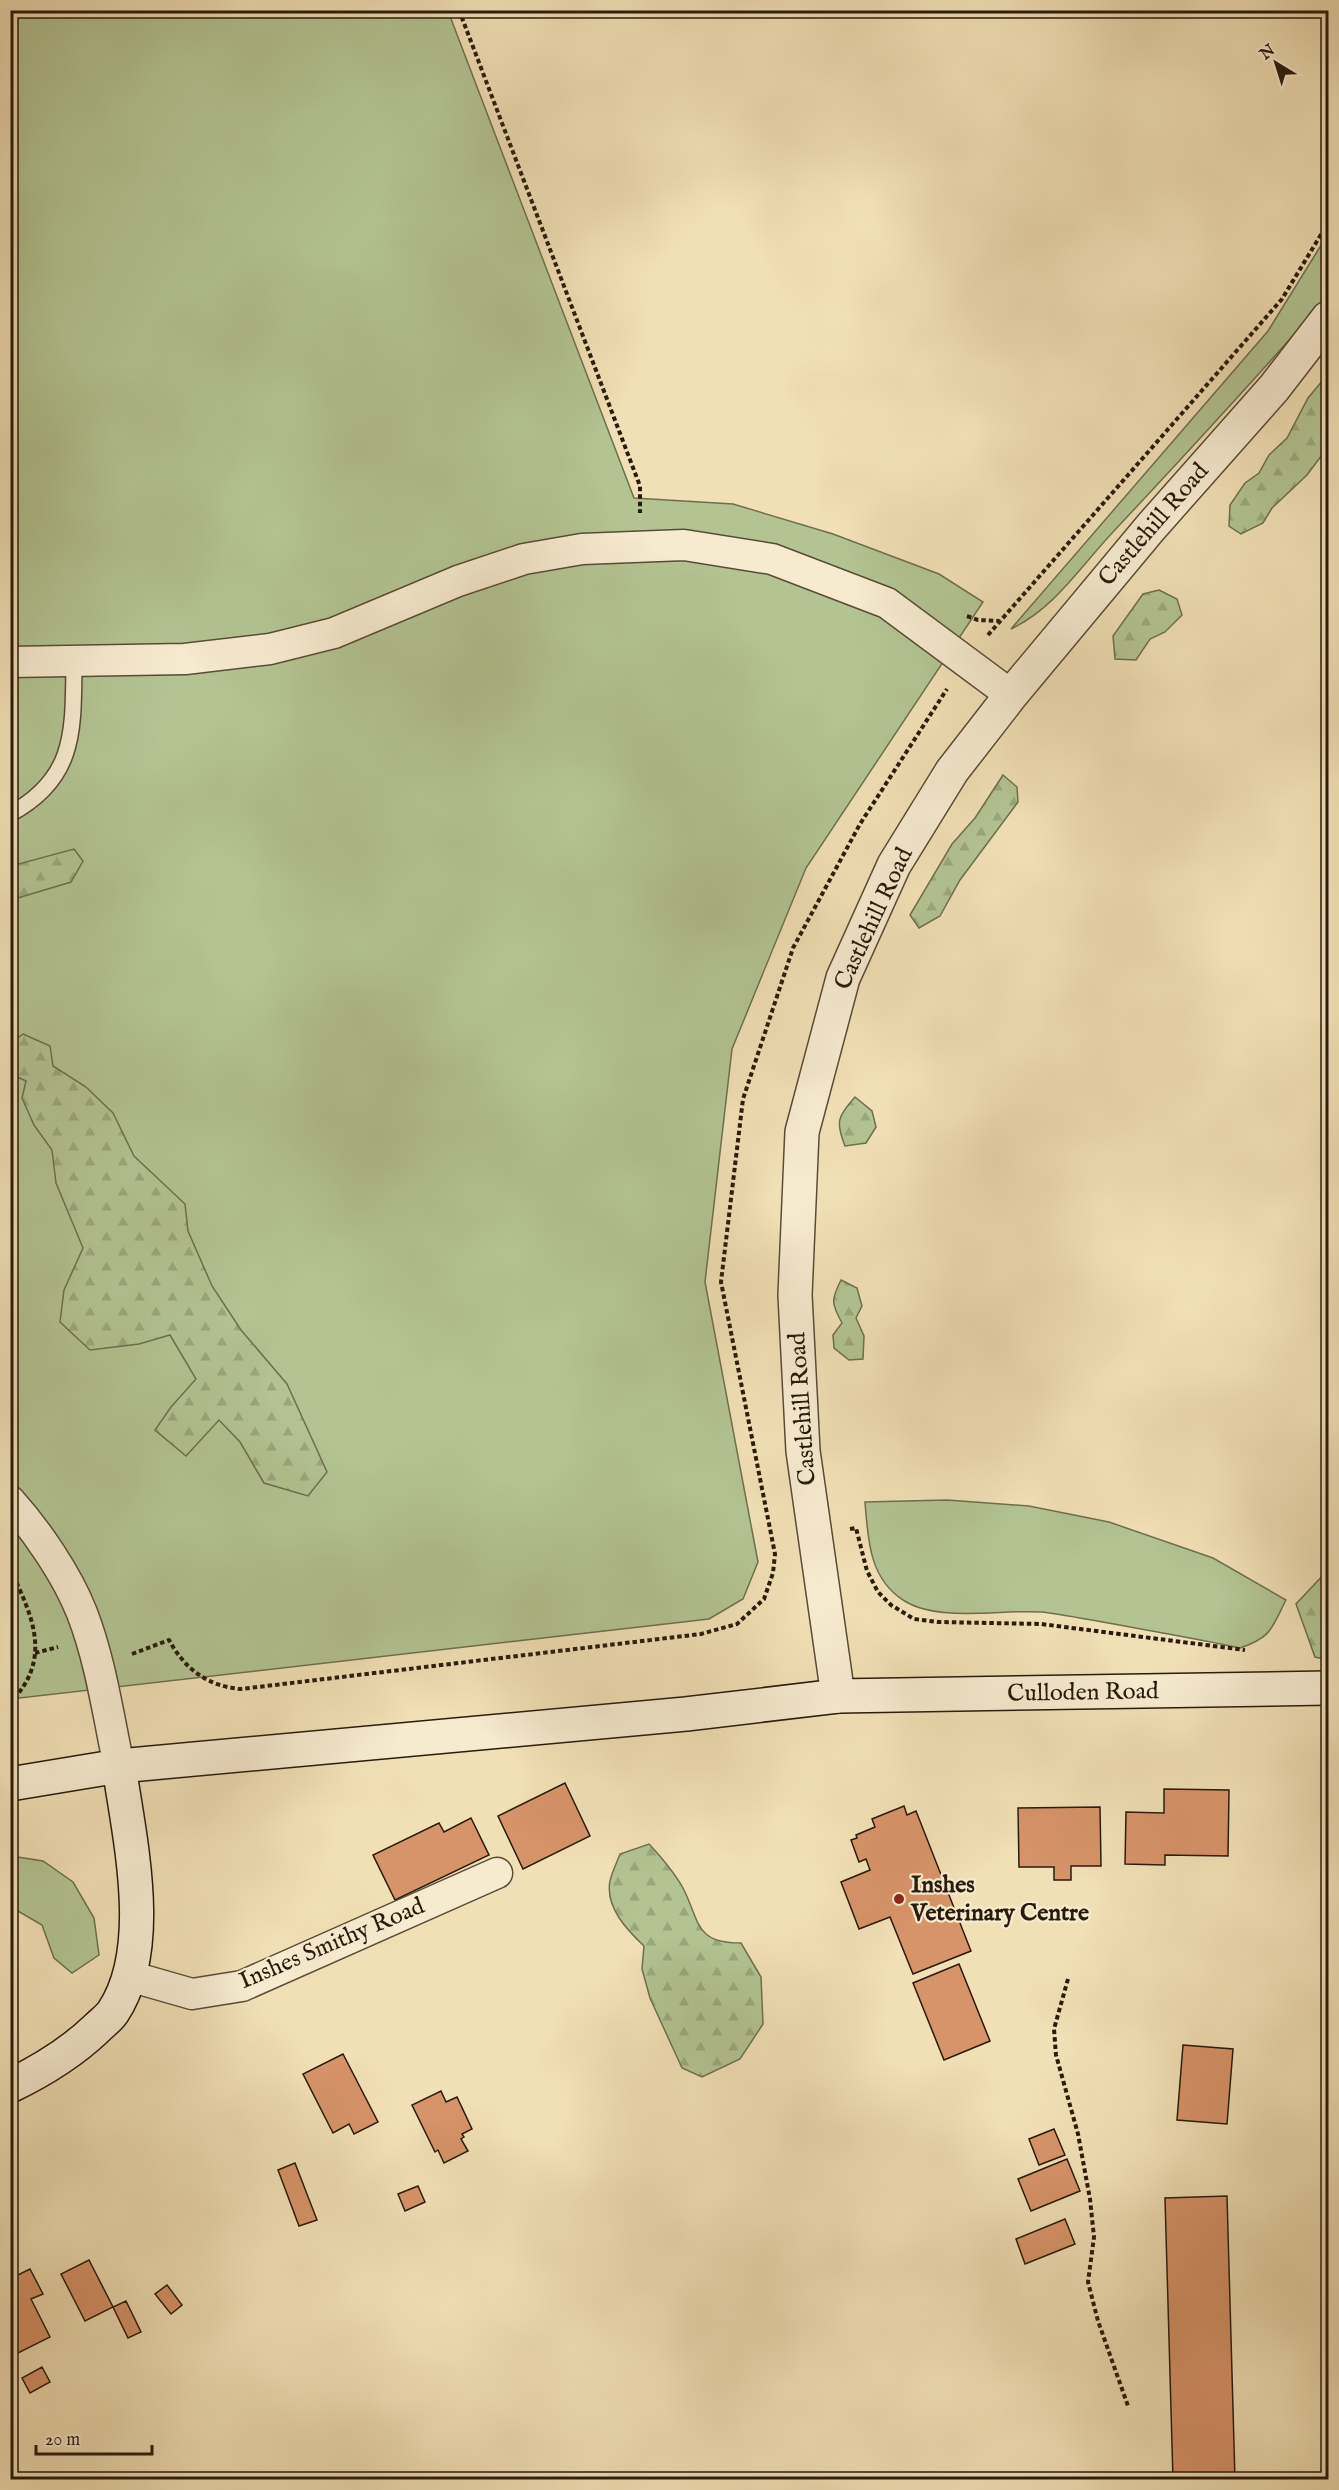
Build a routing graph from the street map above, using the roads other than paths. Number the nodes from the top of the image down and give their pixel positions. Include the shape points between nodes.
1 (1329, 318) edge
2 (10, 662) edge
3 (74, 662) junction
4 (1011, 695) junction
5 (10, 814) edge
6 (10, 1500) edge
7 (1329, 1688) edge
8 (838, 1696) junction
9 (119, 1766) junction
10 (10, 1784) edge
11 (497, 1873) dead end
12 (129, 1976) junction
13 (10, 2086) edge

1 - 4 main road, Castlehill Road via 1274,388
2 - 3 street
3 - 4 street via 184,659 270,649 334,633 458,581 524,559 582,549 684,545 772,559 887,603
3 - 5 lane via 73,720 67,752 56,778 31,803
4 - 8 main road, Castlehill Road via 952,771 894,865 843,978 802,1132 795,1295 803,1451
6 - 9 street via 34,1527 81,1612 94,1651
7 - 8 main road, Culloden Road
8 - 9 main road, Culloden Road via 686,1714
9 - 10 main road, Culloden Road
9 - 12 main road via 136,1881 137,1931
11 - 12 street, Inshes Smithy Road via 242,1986 192,1994
12 - 13 main road via 113,2012 79,2046 42,2071

